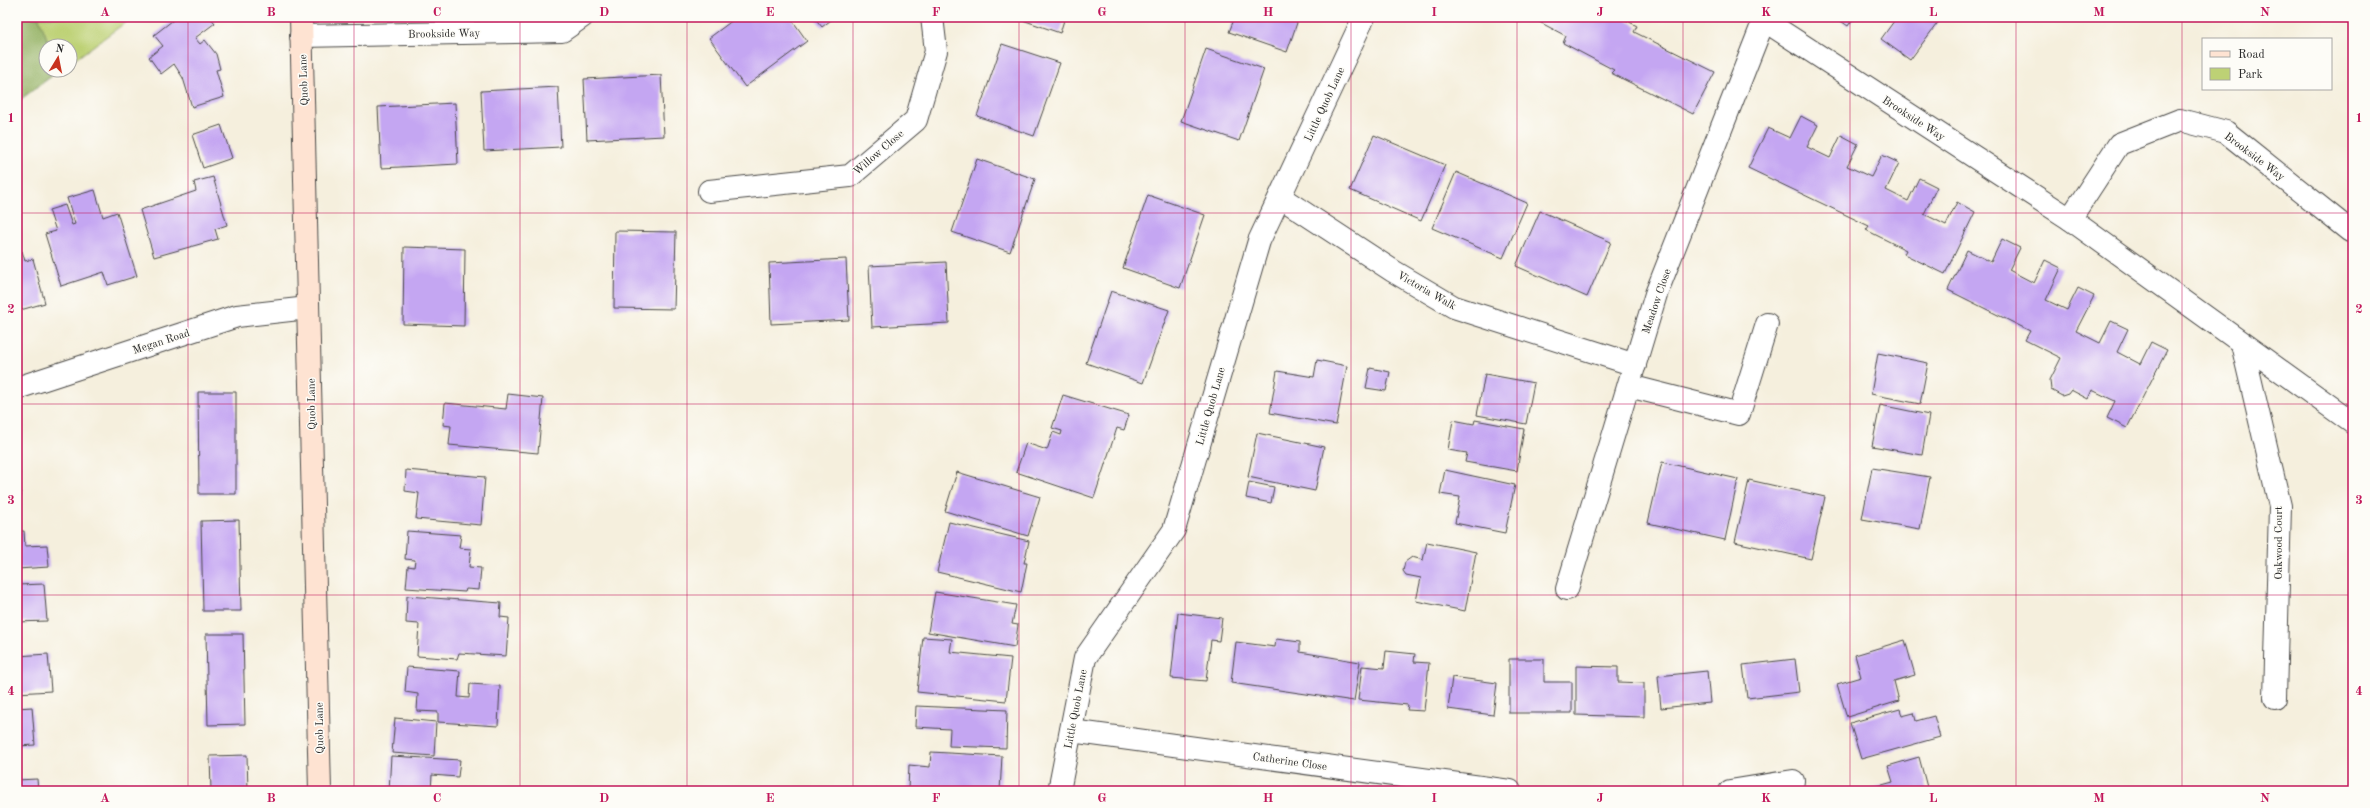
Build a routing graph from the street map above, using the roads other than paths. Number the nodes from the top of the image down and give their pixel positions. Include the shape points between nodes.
1 (582, 17) edge
2 (932, 17) edge
3 (1364, 17) edge
4 (1761, 19) edge
5 (301, 26) edge
6 (709, 191) dead end
7 (1280, 198) junction
8 (2070, 219) junction
9 (2350, 231) dead end
10 (308, 308) junction
11 (1767, 324) dead end
12 (2242, 344) junction
13 (1635, 365) junction
14 (1629, 386) junction
15 (17, 388) edge
16 (2353, 423) edge
17 (1567, 589) dead end
18 (2276, 698) dead end
19 (1071, 731) junction
20 (1793, 781) dead end
21 (320, 791) edge
22 (1059, 791) edge
23 (1510, 791) edge
24 (1730, 791) edge

1 - 5 street, Brookside Way via 562,31
2 - 6 street, Willow Close via 936,51 916,120 850,176
3 - 7 street, Little Quob Lane
4 - 8 street, Brookside Way
4 - 13 street, Meadow Close via 1656,294
5 - 10 street, Quob Lane
7 - 13 street, Victoria Walk via 1454,307
7 - 19 street, Little Quob Lane via 1258,241 1174,530 1085,658
8 - 9 street, Brookside Way via 2119,144 2180,120 2226,132
8 - 12 street, Brookside Way
10 - 15 street, Megan Road via 237,316
10 - 21 street, Quob Lane
11 - 14 street via 1739,414
12 - 16 street, Brookside Way
12 - 18 street, Oakwood Court via 2280,506
13 - 14 street, Meadow Close
14 - 17 street, Meadow Close
19 - 22 street, Little Quob Lane
19 - 23 street, Catherine Close
20 - 24 street

